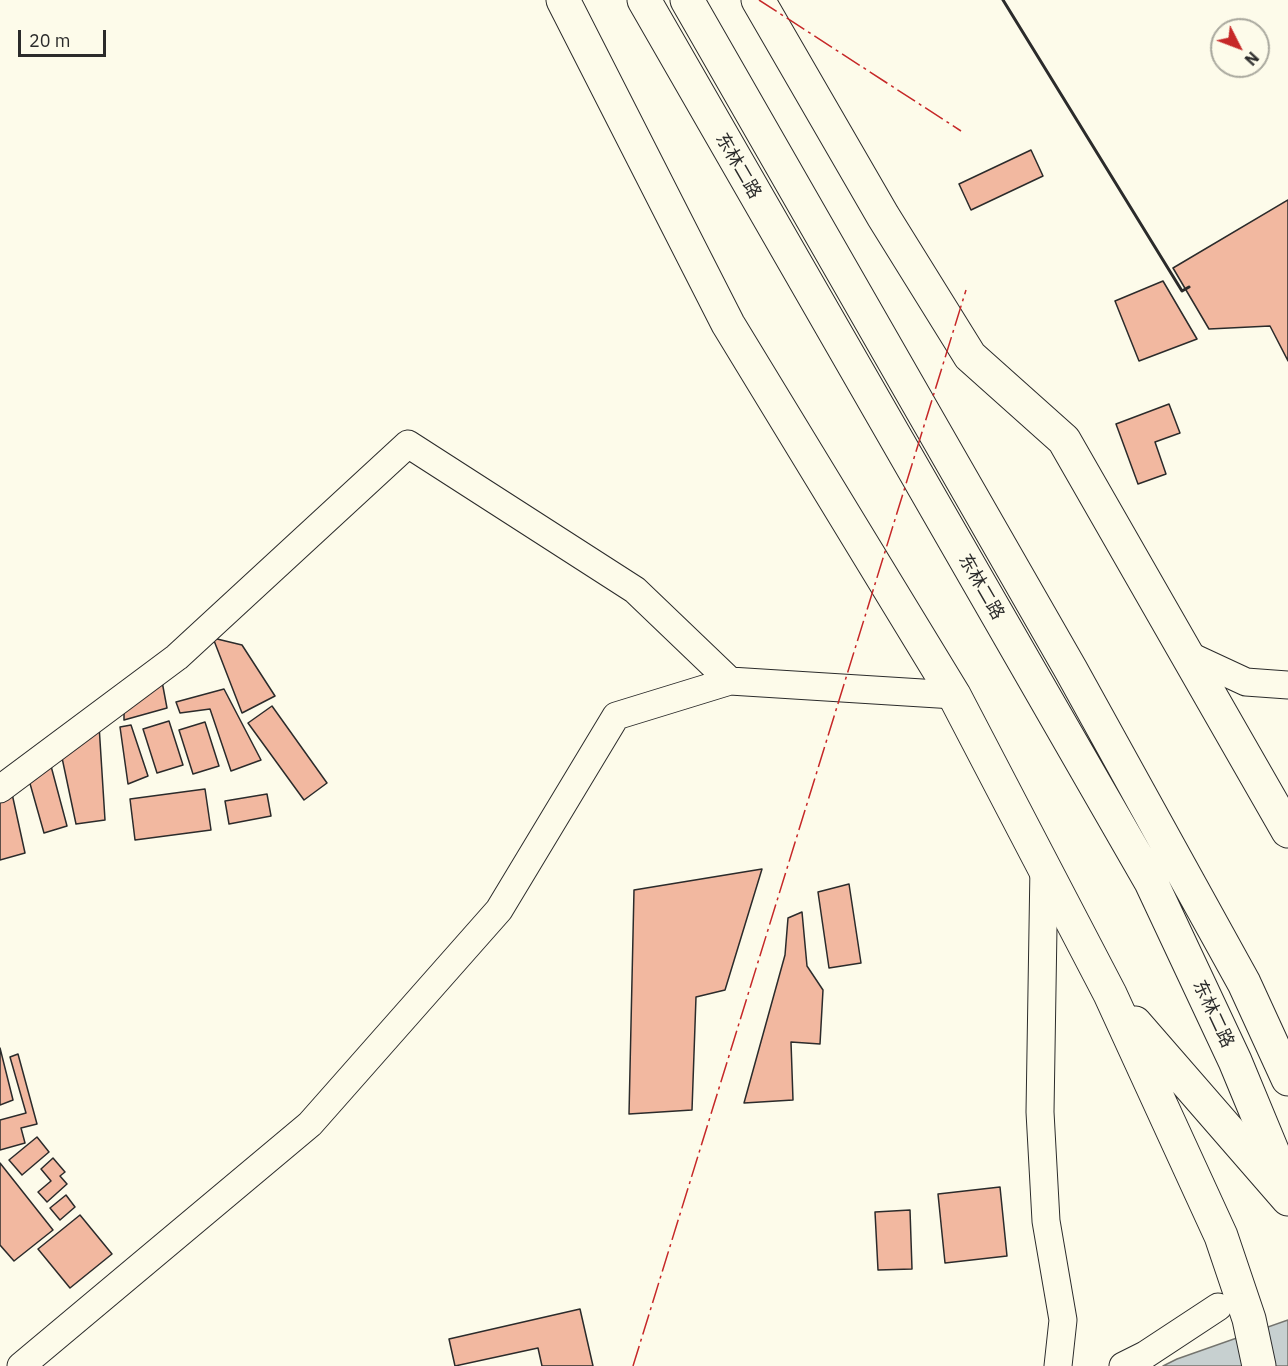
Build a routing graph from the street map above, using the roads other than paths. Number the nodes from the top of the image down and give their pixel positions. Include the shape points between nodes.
1 (563, 0) edge
2 (644, 0) edge
3 (687, 0) edge
4 (758, 0) edge
5 (1190, 656) junction
6 (730, 681) junction
7 (1288, 685) edge
8 (954, 695) junction
9 (0, 789) edge
10 (1288, 831) edge
11 (1044, 866) junction
12 (1110, 994) junction
13 (1288, 1079) edge
14 (1288, 1189) edge
15 (1288, 1199) edge
16 (1218, 1307) dead end
17 (21, 1366) edge
18 (1058, 1366) edge
19 (1123, 1366) edge
20 (1259, 1366) edge

1 - 8 street via 728,324
2 - 14 street, 东林二路 via 1151,882 1235,1061
3 - 13 street, 东林二路 via 1071,670 1244,983
4 - 5 street via 883,216 970,356 1064,440
5 - 7 street via 1246,682
5 - 10 street
6 - 8 street
6 - 9 street via 635,590 408,444 177,657
6 - 17 street via 616,716 499,910 310,1124
8 - 11 street
11 - 12 street
11 - 18 street via 1040,1112 1046,1221 1063,1320
12 - 15 street
12 - 20 street via 1221,1236 1249,1319
16 - 19 street

